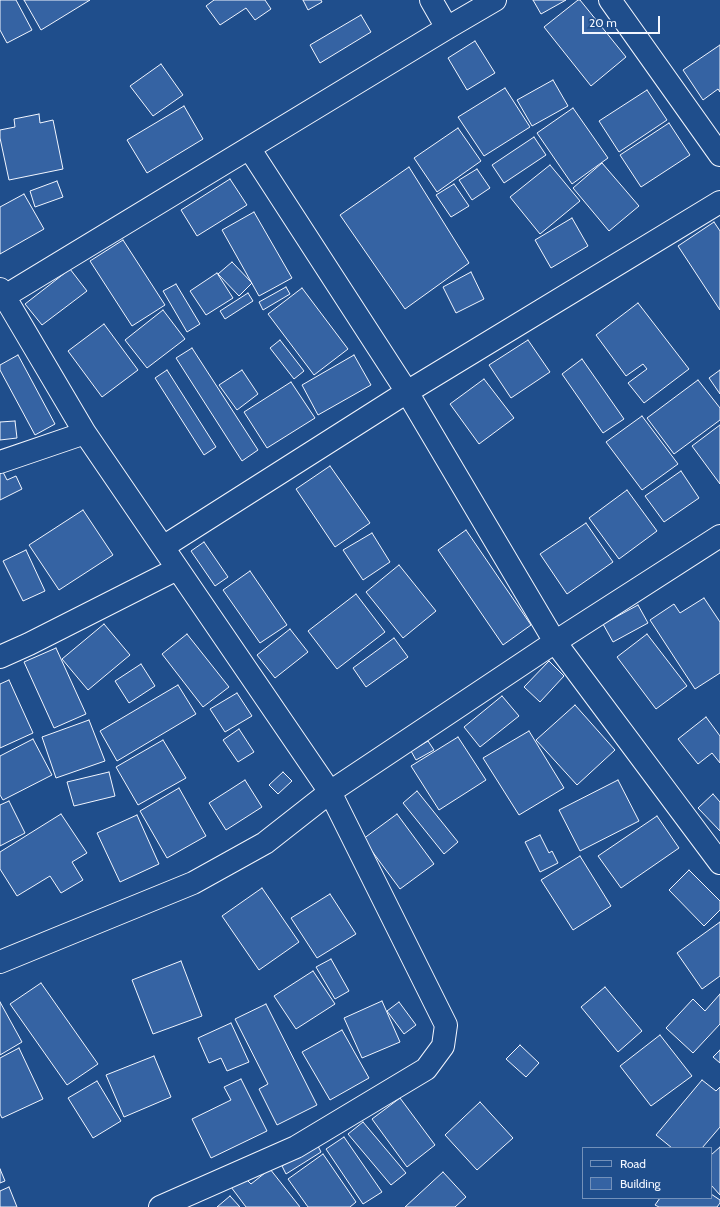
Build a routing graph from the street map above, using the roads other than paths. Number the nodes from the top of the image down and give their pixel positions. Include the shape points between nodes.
1 (431, 0) edge
2 (495, 0) edge
3 (610, 0) edge
4 (447, 28) junction
5 (249, 148) junction
6 (720, 155) edge
7 (720, 202) edge
8 (2, 293) edge
9 (407, 392) junction
10 (85, 433) junction
11 (0, 462) edge
12 (720, 536) edge
13 (162, 547) junction
14 (177, 569) junction
15 (555, 642) junction
16 (0, 657) edge
17 (330, 792) junction
18 (720, 863) edge
19 (0, 962) edge
20 (160, 1207) edge

1 - 4 street
2 - 4 street
3 - 6 street
4 - 5 street
5 - 8 street
5 - 9 street
7 - 9 street
8 - 10 street
9 - 13 street
9 - 15 street
10 - 11 street
10 - 13 street
12 - 15 street
13 - 14 street
14 - 16 street
14 - 17 street
15 - 17 street
15 - 18 street
17 - 19 street via 265,843 193,883
17 - 20 street via 446,1024 443,1046 426,1069 296,1147

